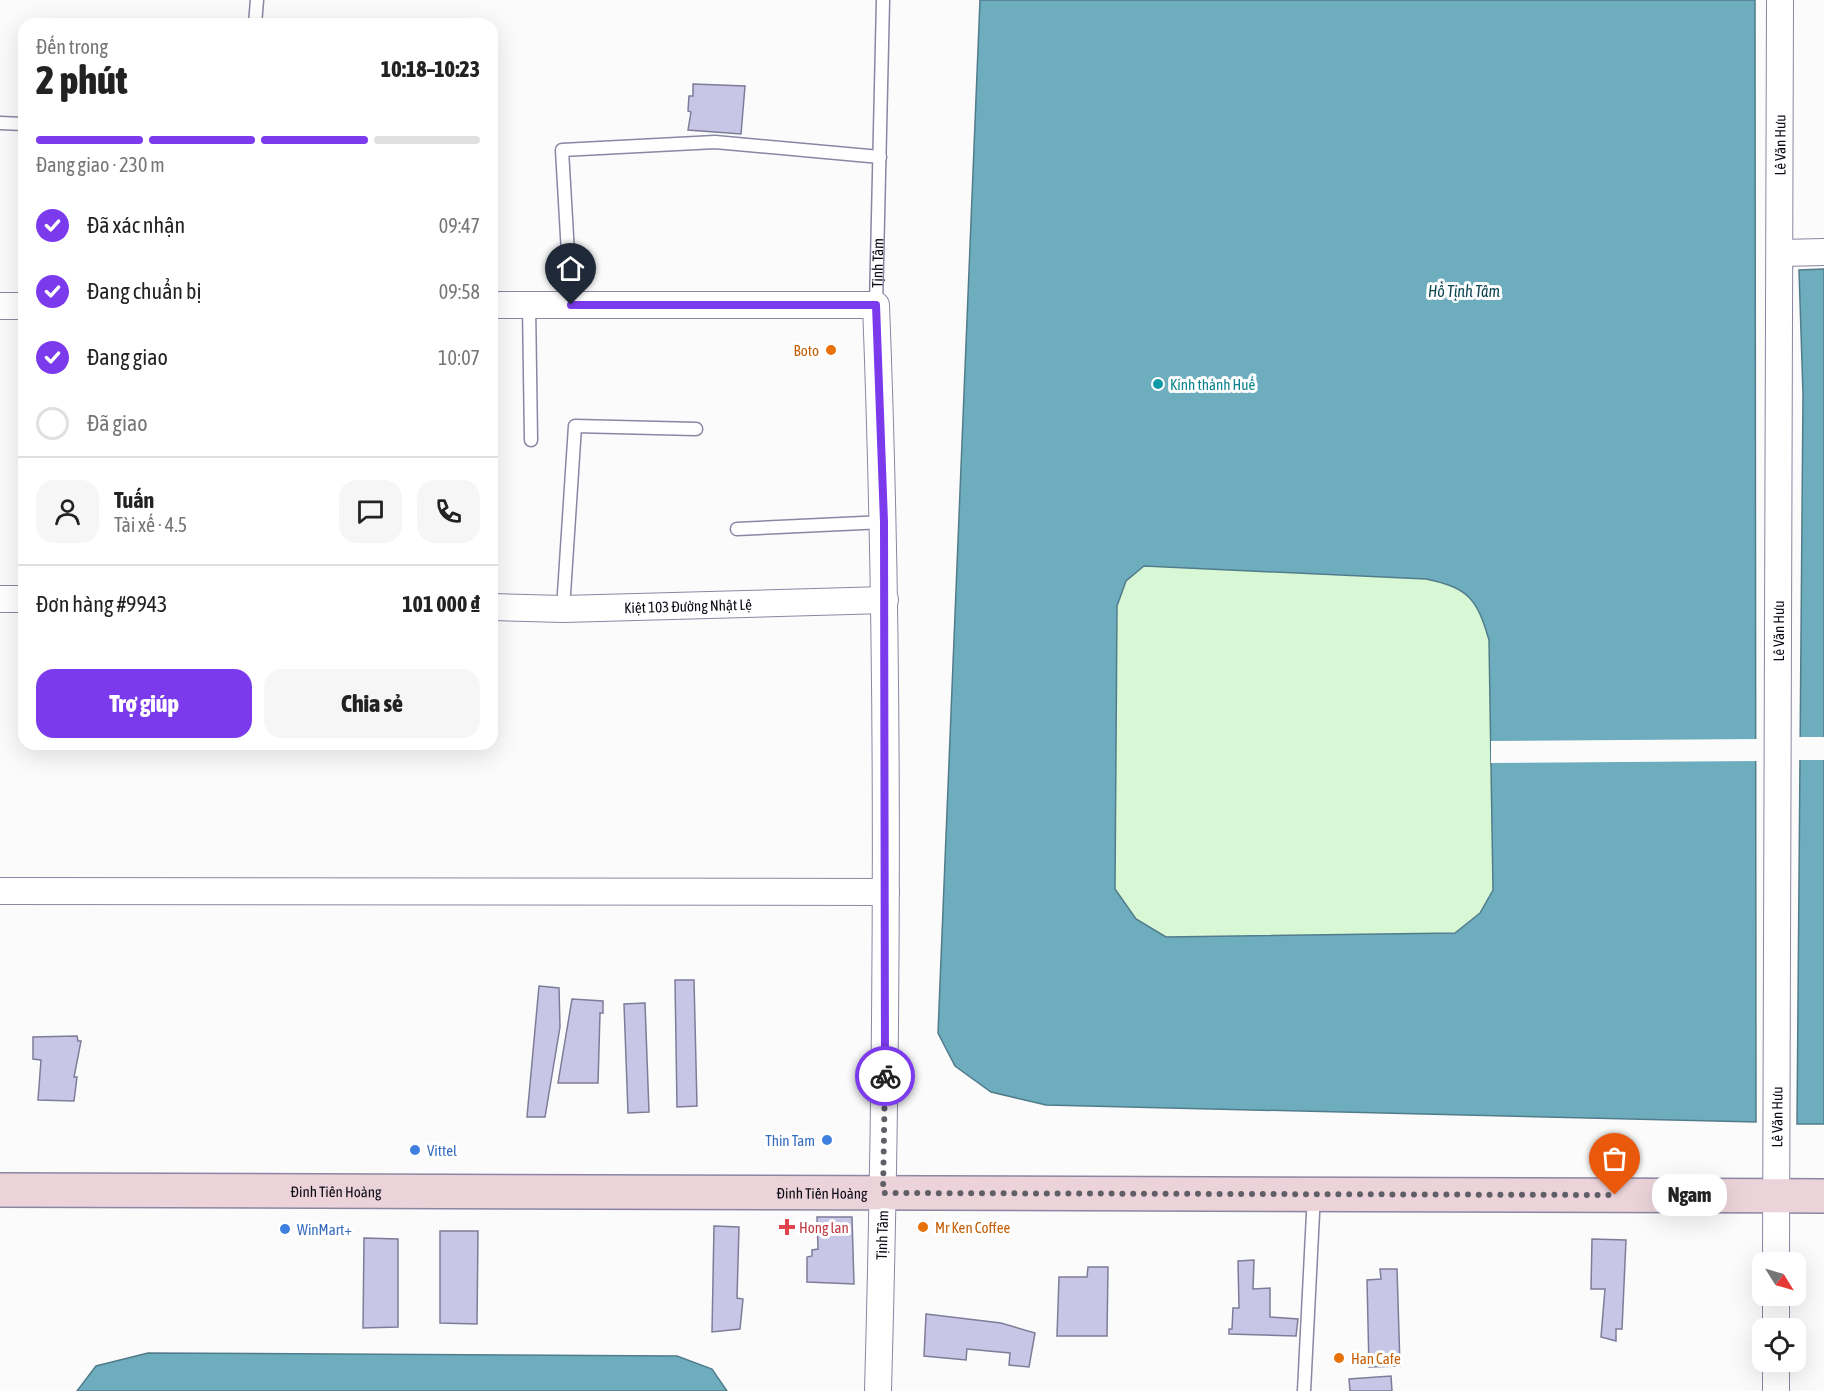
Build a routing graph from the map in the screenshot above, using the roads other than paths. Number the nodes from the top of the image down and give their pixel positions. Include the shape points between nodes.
1 (257, 0) edge
2 (884, 0) edge
3 (1780, 0) edge
4 (256, 18) edge
5 (0, 123) edge
6 (18, 123) edge
7 (880, 157) junction
8 (1824, 252) edge
9 (1781, 254) junction
10 (498, 305) edge
11 (530, 305) junction
12 (571, 305) junction
13 (876, 305) junction
14 (0, 306) edge
15 (18, 306) edge
16 (696, 429) dead end
17 (531, 440) dead end
18 (884, 522) junction
19 (737, 529) dead end
20 (0, 599) edge
21 (18, 599) edge
22 (885, 600) junction
23 (498, 607) edge
24 (563, 609) junction
25 (0, 891) edge
26 (886, 892) junction
27 (0, 1190) edge
28 (883, 1193) junction
29 (1314, 1194) junction
30 (1777, 1196) junction
31 (1824, 1196) edge
32 (1776, 1252) edge
33 (1776, 1372) edge
34 (878, 1391) edge
35 (1304, 1391) edge
36 (1776, 1391) edge

1 - 4 lane
2 - 7 lane, Tịnh Tâm
3 - 9 street, Lê Văn Hưu
5 - 6 lane
7 - 12 lane via 715,142 562,150
7 - 13 lane, Tịnh Tâm
8 - 9 street
9 - 30 street, Lê Văn Hưu
10 - 11 street
11 - 12 street
11 - 17 lane
12 - 13 street
13 - 18 street, Tịnh Tâm
14 - 15 street
16 - 24 lane via 575,426
18 - 19 lane
18 - 22 street, Tịnh Tâm
20 - 21 street
22 - 24 street, Kiệt 103 Đường Nhật Lệ
22 - 26 street, Tịnh Tâm
23 - 24 street, Kiệt 103 Đường Nhật Lệ
25 - 26 street
26 - 28 street, Tịnh Tâm
27 - 28 main road, Đinh Tiên Hoàng
28 - 29 main road, Đinh Tiên Hoàng
28 - 34 street, Tịnh Tâm
29 - 30 main road, Đinh Tiên Hoàng
29 - 35 lane
30 - 31 main road, Đinh Tiên Hoàng
30 - 32 street, Lê Văn Hưu
33 - 36 street

